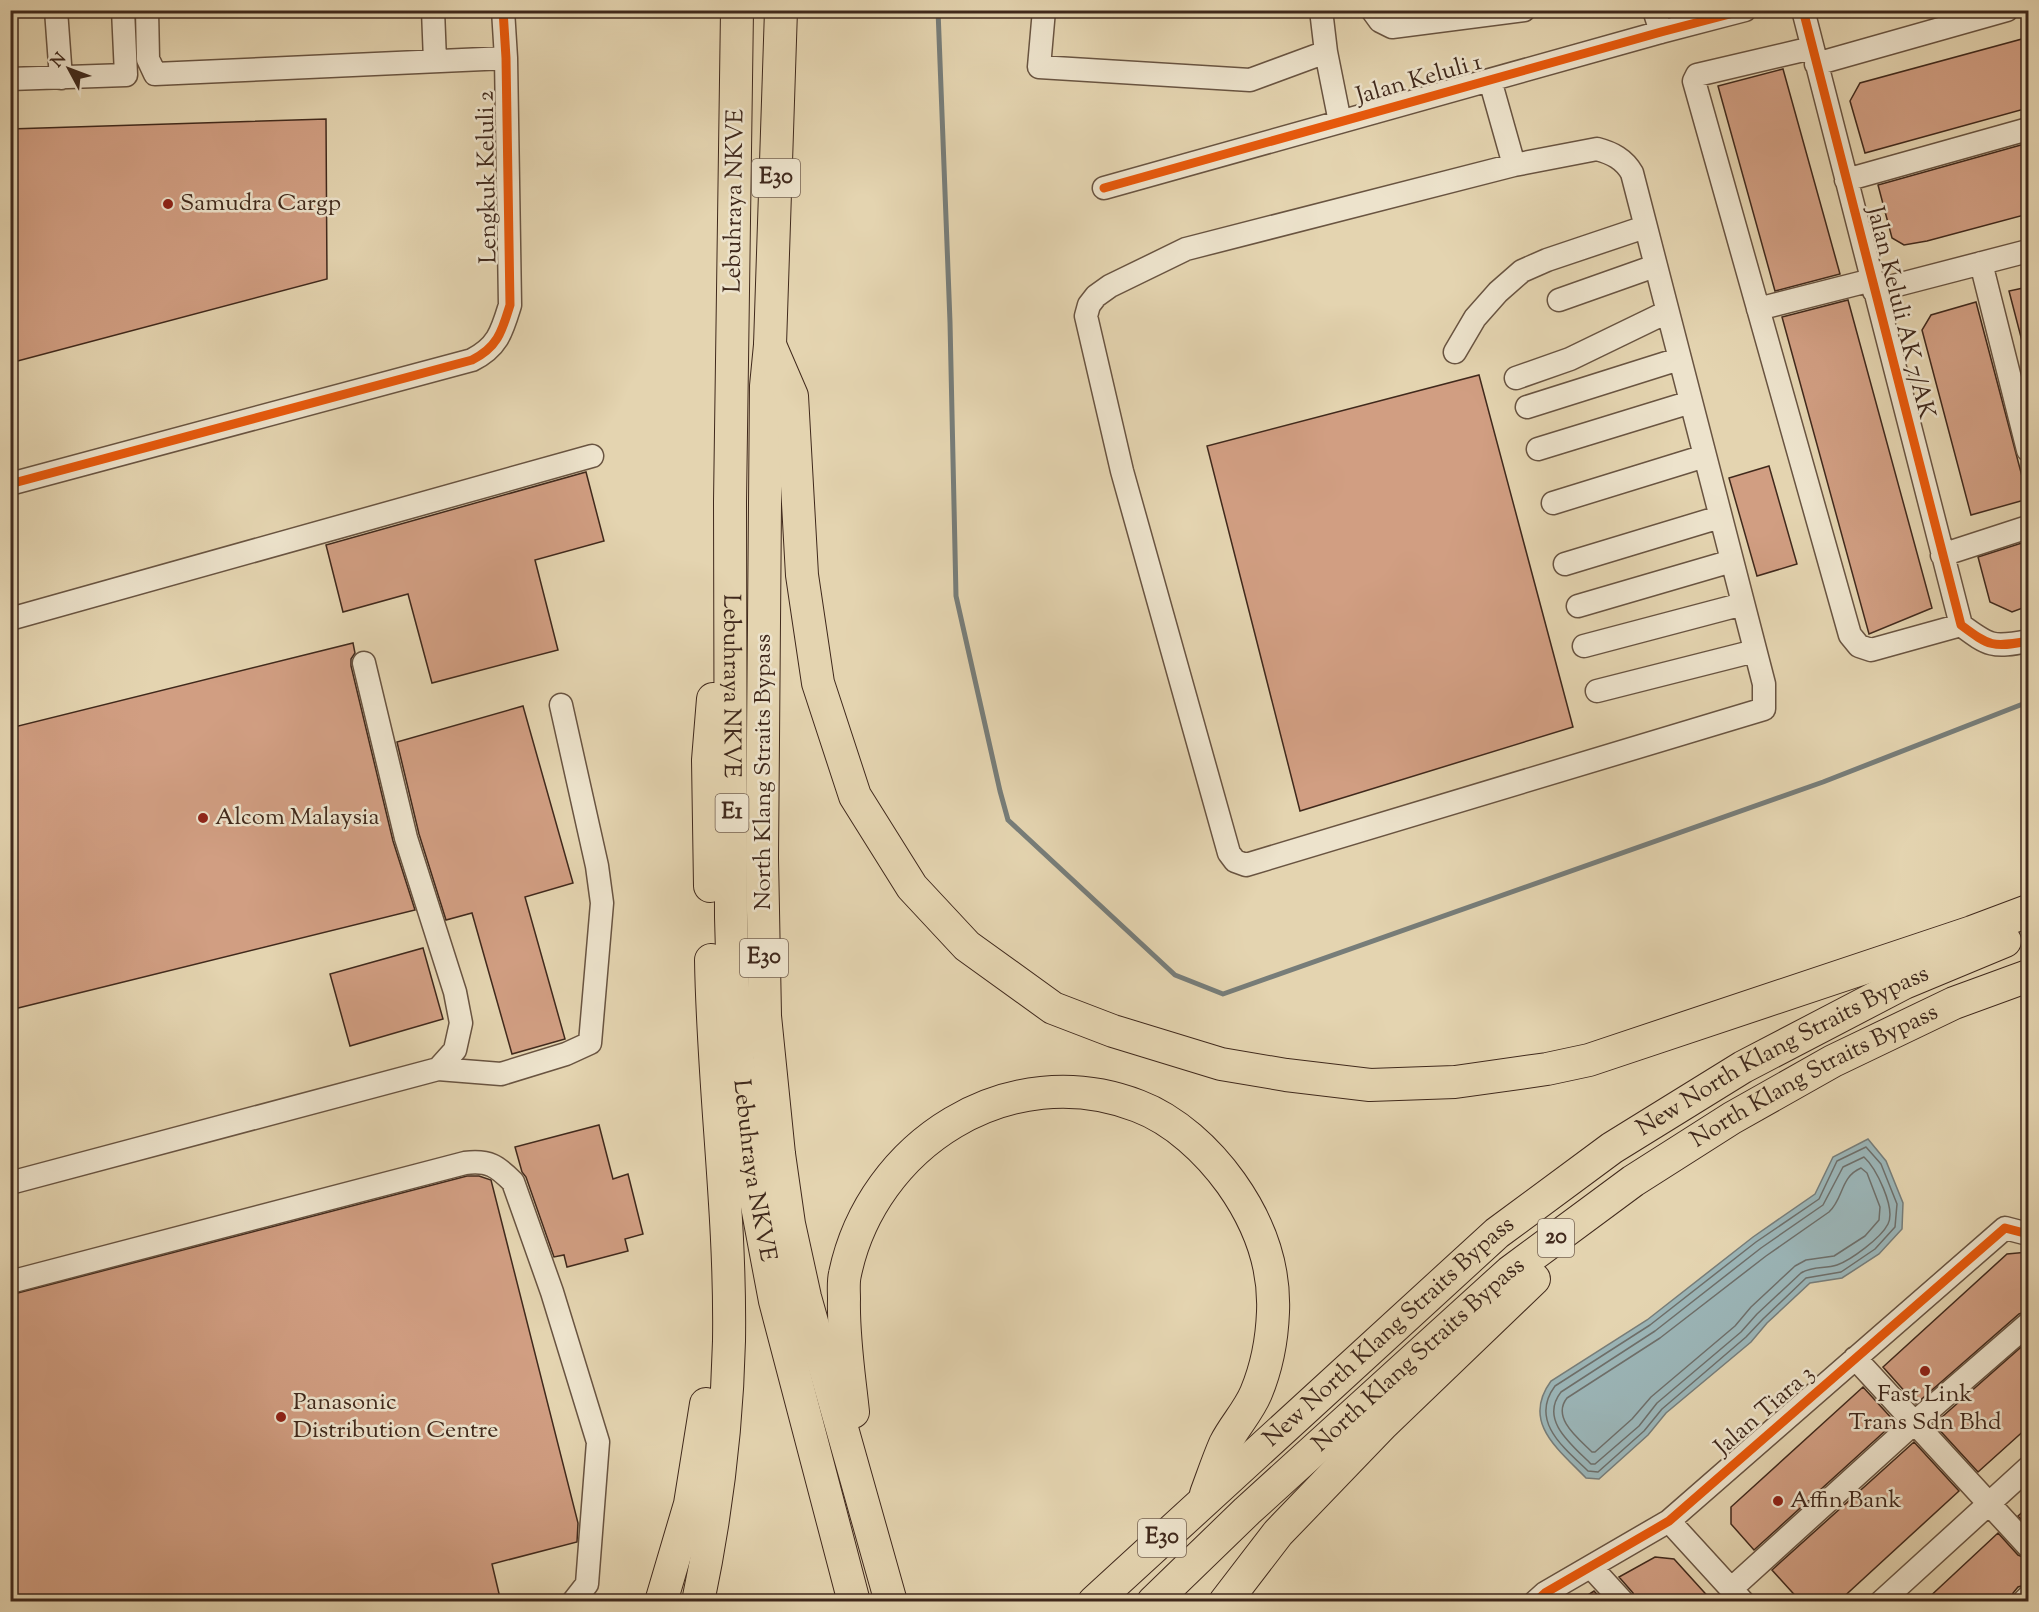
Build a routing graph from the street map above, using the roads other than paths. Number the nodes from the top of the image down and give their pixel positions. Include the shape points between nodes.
1 (56, 10) edge
2 (123, 10) edge
3 (147, 10) edge
4 (433, 10) edge
5 (502, 10) edge
6 (737, 10) edge
7 (781, 10) edge
8 (1044, 10) edge
9 (1322, 10) edge
10 (1372, 10) edge
11 (1524, 10) edge
12 (1654, 10) edge
13 (1745, 10) edge
14 (1803, 10) edge
15 (2007, 10) edge
16 (1660, 32) junction
17 (1326, 52) junction
18 (1814, 56) junction
19 (506, 58) junction
20 (435, 61) junction
21 (61, 78) junction
22 (10, 80) edge
23 (1490, 80) junction
24 (1340, 122) junction
25 (2028, 129) edge
26 (1514, 165) junction
27 (1846, 180) junction
28 (1104, 188) dead end
29 (1645, 227) junction
30 (2028, 250) edge
31 (1981, 264) junction
32 (1655, 266) junction
33 (1873, 285) junction
34 (1559, 300) dead end
35 (1758, 309) junction
36 (1667, 312) junction
37 (770, 345) junction
38 (1455, 352) dead end
39 (1680, 359) junction
40 (1516, 378) dead end
41 (1691, 402) junction
42 (1527, 407) dead end
43 (1538, 449) dead end
44 (2028, 450) edge
45 (592, 456) dead end
46 (1705, 456) junction
47 (10, 484) edge
48 (730, 502) junction
49 (1553, 503) dead end
50 (1720, 517) junction
51 (2028, 527) edge
52 (1942, 555) junction
53 (1732, 561) junction
54 (1565, 564) dead end
55 (1743, 604) junction
56 (1578, 606) dead end
57 (10, 619) edge
58 (1960, 625) junction
59 (2028, 641) edge
60 (1584, 646) dead end
61 (1755, 651) junction
62 (364, 663) dead end
63 (1597, 691) dead end
64 (561, 705) dead end
65 (2028, 911) edge
66 (2028, 933) edge
67 (2028, 976) edge
68 (438, 1069) junction
69 (718, 1102) junction
70 (1633, 1181) junction
71 (10, 1183) edge
72 (2028, 1234) edge
73 (10, 1282) edge
74 (2028, 1324) edge
75 (1855, 1358) junction
76 (1914, 1423) junction
77 (2028, 1468) edge
78 (1203, 1501) junction
79 (1989, 1503) junction
80 (1670, 1521) junction
81 (2028, 1545) edge
82 (877, 1557) junction
83 (1591, 1567) junction
84 (1737, 1595) edge
85 (2028, 1597) edge
86 (573, 1602) edge
87 (661, 1602) edge
88 (698, 1602) edge
89 (854, 1602) edge
90 (891, 1602) edge
91 (1094, 1602) edge
92 (1153, 1602) edge
93 (1225, 1602) edge
94 (1535, 1602) edge
95 (1623, 1602) edge
96 (1881, 1602) edge
97 (2023, 1602) edge

1 - 21 street
2 - 21 street via 126,75
3 - 20 street via 148,58 155,74
4 - 20 street
5 - 19 street, Lengkuk Keluli 2
6 - 48 highway, Lebuhraya NKVE / E1
7 - 37 highway, North Klang Straits Bypass / E30
8 - 17 street via 1040,67 1250,80
9 - 17 street
10 - 11 street via 1380,21 1392,27
12 - 16 street
13 - 16 street, Jalan Keluli 1
14 - 18 street, Jalan Keluli AK 7/AK
15 - 18 street
16 - 23 street, Jalan Keluli 1
17 - 24 street
18 - 27 street, Jalan Keluli AK 7/AK
18 - 35 street via 1695,78
19 - 20 street
19 - 47 street, Lengkuk Keluli 2 via 510,305 497,340 487,353
21 - 22 street
23 - 24 street, Jalan Keluli 1
23 - 26 street
24 - 28 street, Jalan Keluli 1
25 - 27 street
26 - 29 street via 1598,149 1610,152 1628,165 1632,173
26 - 61 street via 1186,249 1110,286 1089,305 1086,316 1122,471 1229,853 1235,861 1246,865 1764,709 1764,684
27 - 33 street, Jalan Keluli AK 7/AK
29 - 32 street
29 - 38 street via 1522,271 1475,318
30 - 31 street
31 - 33 street
31 - 44 street
32 - 34 street
32 - 36 street
33 - 35 street
33 - 52 street, Jalan Keluli AK 7/AK
35 - 58 street via 1850,635 1859,646 1871,650
36 - 39 street
36 - 40 street via 1570,360
37 - 65 highway via 792,396 802,575 818,683 855,796 912,887 967,946 1053,1008 1221,1064 1370,1085 1455,1082 1589,1060
37 - 82 highway, North Klang Straits Bypass / E30 via 766,386 765,1016 789,1224 805,1297
39 - 41 street
39 - 42 street
41 - 43 street
41 - 46 street
45 - 57 street
46 - 49 street
46 - 50 street
48 - 69 highway via 708,760 712,1018
48 - 89 highway, Lebuhraya NKVE / E1 via 731,941 738,1060 751,1174 775,1301
50 - 53 street
50 - 54 street
51 - 52 street
52 - 58 street, Jalan Keluli AK 7/AK
53 - 55 street
53 - 56 street
55 - 60 street
55 - 61 street
58 - 59 street via 1986,643 2004,646
61 - 63 street
62 - 68 street via 406,838 455,992 461,1023 455,1050
64 - 68 street via 602,903 590,1043 501,1074
66 - 78 highway, New North Klang Straits Bypass / 20 via 1894,988 1743,1066 1612,1148 1497,1233
67 - 70 highway, North Klang Straits Bypass / 20 via 1954,1003 1833,1061 1732,1118
68 - 71 street
69 - 87 highway via 707,1398 690,1504
69 - 88 highway via 729,1342 721,1463
70 - 92 highway, North Klang Straits Bypass / 20 via 1510,1272 1247,1511
70 - 93 highway via 1383,1424 1278,1533
72 - 75 street, Jalan Tiara 3 via 2005,1228
73 - 86 street via 465,1163 482,1160 501,1169 513,1182 598,1442 587,1584
74 - 76 street
75 - 76 street
75 - 80 street, Jalan Tiara 3
76 - 79 street
76 - 84 street
77 - 79 street
78 - 82 highway via 1226,1442 1256,1393 1270,1338 1272,1286 1256,1224 1222,1171 1161,1117 1138,1106 1087,1093 1026,1095 971,1111 930,1136 914,1151 890,1177 870,1208 845,1275 844,1326 854,1419
78 - 91 highway, New North Klang Straits Bypass / E30
79 - 81 street
79 - 96 street
80 - 83 street, Jalan Tiara 3
80 - 84 street
82 - 90 highway, E30
83 - 94 street, Jalan Tiara 3
83 - 95 street
85 - 97 street

